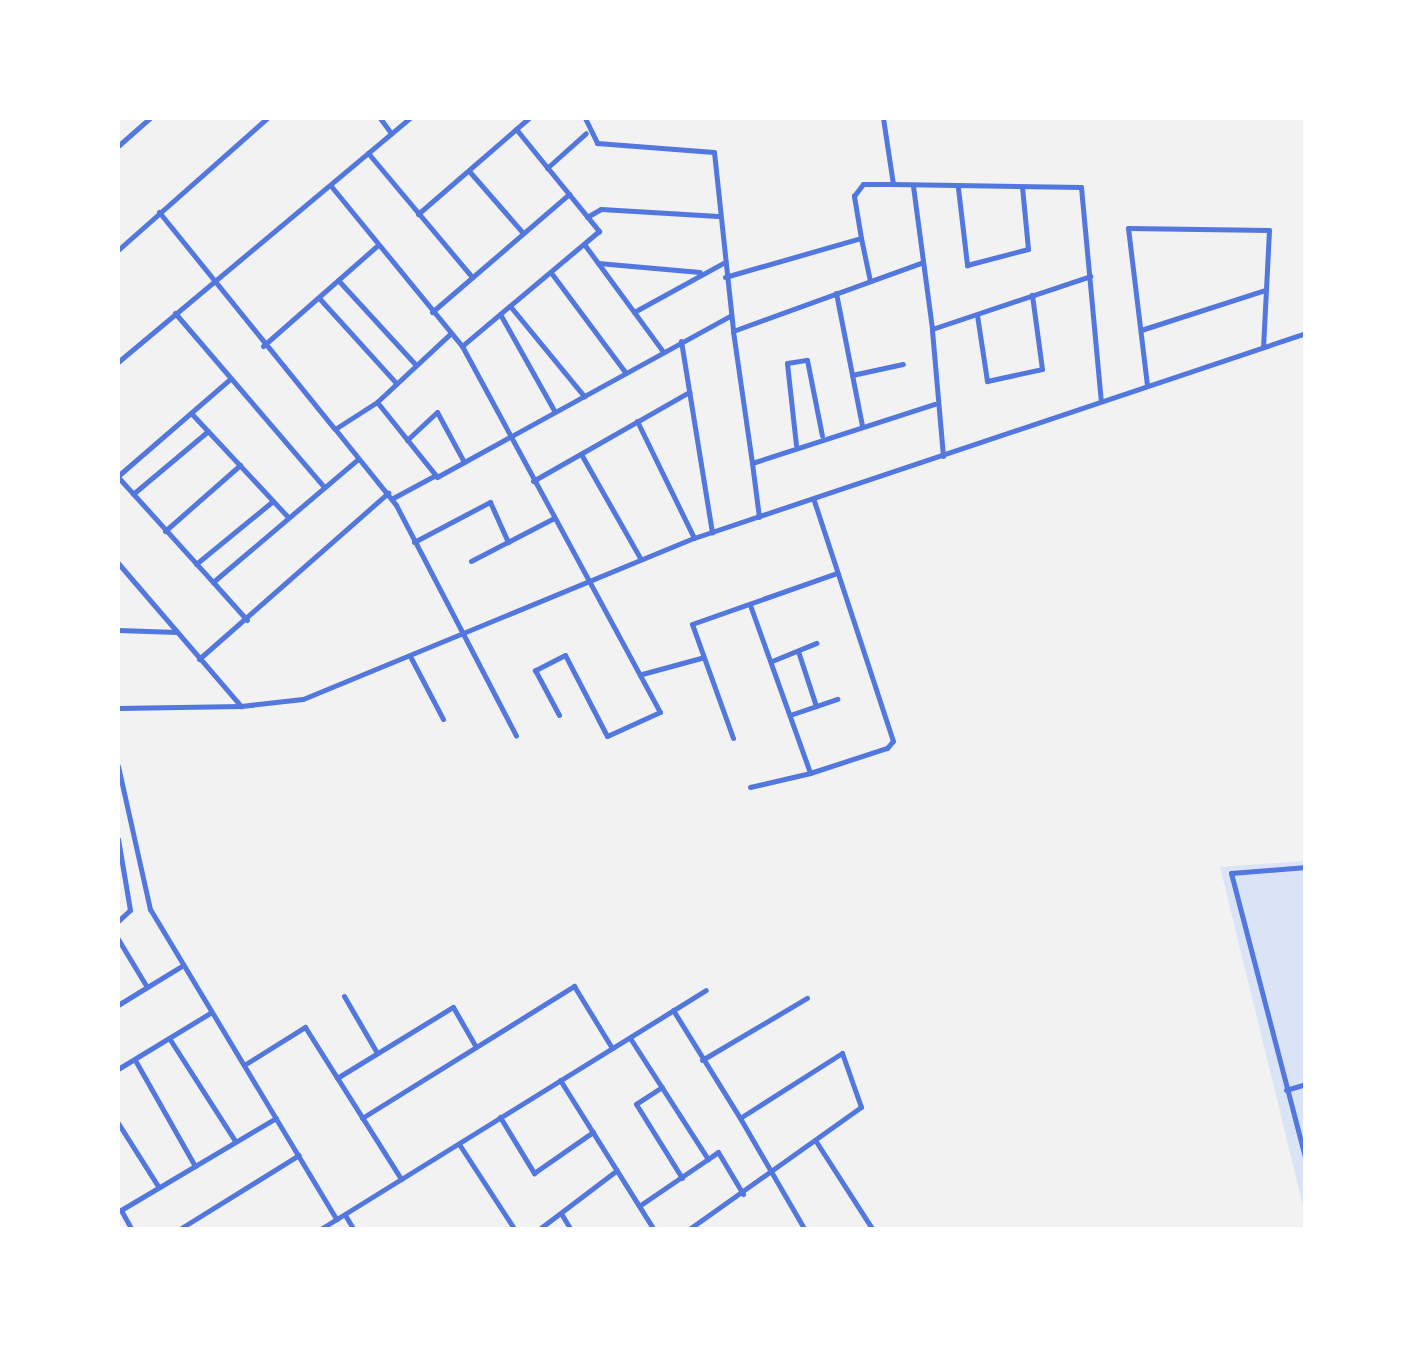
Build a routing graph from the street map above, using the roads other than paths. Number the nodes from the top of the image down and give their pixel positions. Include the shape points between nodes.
1 (150, 118) edge
2 (266, 118) edge
3 (380, 118) edge
4 (410, 118) edge
5 (529, 118) edge
6 (584, 118) edge
7 (883, 118) edge
8 (516, 129) junction
9 (391, 133) junction
10 (586, 133) junction
11 (118, 146) edge
12 (368, 153) junction
13 (548, 168) junction
14 (469, 170) junction
15 (893, 184) junction
16 (330, 185) junction
17 (913, 186) junction
18 (1022, 187) junction
19 (958, 188) junction
20 (569, 194) junction
21 (160, 212) junction
22 (418, 214) junction
23 (718, 216) junction
24 (588, 217) junction
25 (523, 232) junction
26 (860, 238) junction
27 (584, 244) junction
28 (378, 246) junction
29 (118, 250) edge
30 (598, 263) junction
31 (723, 263) junction
32 (922, 263) junction
33 (700, 272) junction
34 (552, 274) junction
35 (472, 276) junction
36 (1090, 276) junction
37 (726, 277) junction
38 (216, 280) junction
39 (338, 280) junction
40 (870, 281) junction
41 (1266, 290) junction
42 (836, 293) junction
43 (1032, 296) junction
44 (318, 298) junction
45 (510, 306) junction
46 (432, 312) junction
47 (634, 312) junction
48 (175, 313) junction
49 (500, 314) junction
50 (977, 314) junction
51 (730, 316) junction
52 (932, 328) junction
53 (1140, 330) junction
54 (733, 331) junction
55 (1306, 333) edge
56 (450, 334) junction
57 (681, 341) junction
58 (263, 346) junction
59 (462, 346) junction
60 (1263, 347) junction
61 (663, 351) junction
62 (118, 362) edge
63 (903, 364) dead end
64 (416, 365) junction
65 (626, 372) junction
66 (852, 375) junction
67 (230, 379) junction
68 (396, 383) junction
69 (1147, 385) junction
70 (689, 392) junction
71 (584, 396) junction
72 (1102, 401) junction
73 (377, 402) junction
74 (935, 404) junction
75 (555, 412) junction
76 (191, 413) junction
77 (636, 421) junction
78 (862, 425) junction
79 (335, 429) junction
80 (208, 430) junction
81 (822, 437) junction
82 (510, 439) junction
83 (407, 440) junction
84 (796, 445) junction
85 (580, 454) junction
86 (943, 456) junction
87 (358, 459) junction
88 (464, 462) junction
89 (752, 463) junction
90 (240, 465) junction
91 (118, 476) edge
92 (434, 476) junction
93 (532, 481) junction
94 (324, 487) junction
95 (133, 494) junction
96 (390, 496) junction
97 (813, 500) junction
98 (273, 501) junction
99 (760, 517) junction
100 (288, 518) junction
101 (554, 518) junction
102 (164, 531) junction
103 (712, 533) junction
104 (694, 538) junction
105 (414, 542) junction
106 (508, 542) junction
107 (640, 558) junction
108 (471, 561) dead end
109 (118, 563) edge
110 (196, 564) junction
111 (837, 573) junction
112 (591, 581) junction
113 (213, 582) junction
114 (750, 605) junction
115 (247, 620) junction
116 (118, 630) edge
117 (177, 632) junction
118 (464, 637) junction
119 (816, 642) dead end
120 (798, 651) junction
121 (200, 658) junction
122 (411, 658) junction
123 (701, 658) junction
124 (772, 661) junction
125 (642, 674) junction
126 (837, 699) dead end
127 (241, 706) junction
128 (816, 706) junction
129 (118, 708) edge
130 (559, 715) dead end
131 (790, 715) junction
132 (443, 719) dead end
133 (516, 736) dead end
134 (733, 738) dead end
135 (118, 766) edge
136 (810, 773) junction
137 (750, 787) dead end
138 (120, 792) edge
139 (118, 839) edge
140 (1306, 867) edge
141 (118, 921) edge
142 (118, 940) edge
143 (180, 967) junction
144 (146, 987) junction
145 (706, 990) dead end
146 (344, 996) dead end
147 (807, 998) dead end
148 (118, 1005) edge
149 (674, 1010) junction
150 (210, 1013) junction
151 (629, 1037) junction
152 (168, 1038) junction
153 (476, 1047) junction
154 (612, 1048) junction
155 (378, 1053) junction
156 (134, 1060) junction
157 (702, 1060) junction
158 (243, 1066) junction
159 (118, 1069) edge
160 (337, 1078) junction
161 (560, 1080) junction
162 (1306, 1084) edge
163 (662, 1087) junction
164 (1286, 1090) junction
165 (276, 1118) junction
166 (362, 1118) junction
167 (500, 1118) junction
168 (740, 1118) junction
169 (118, 1123) edge
170 (593, 1132) junction
171 (235, 1141) junction
172 (458, 1143) junction
173 (817, 1143) junction
174 (299, 1155) junction
175 (708, 1158) junction
176 (1306, 1161) edge
177 (195, 1166) junction
178 (617, 1170) junction
179 (772, 1174) junction
180 (682, 1178) junction
181 (401, 1179) junction
182 (158, 1186) junction
183 (743, 1194) junction
184 (639, 1206) junction
185 (119, 1207) edge
186 (344, 1214) junction
187 (562, 1214) junction
188 (336, 1219) junction
189 (132, 1230) edge
190 (178, 1230) edge
191 (319, 1230) edge
192 (354, 1230) edge
193 (515, 1230) edge
194 (538, 1230) edge
195 (571, 1230) edge
196 (654, 1230) edge
197 (688, 1230) edge
198 (805, 1230) edge
199 (873, 1230) edge

1 - 11 street
2 - 21 street
3 - 9 street
4 - 9 street
5 - 8 street
6 - 10 street
7 - 15 street
8 - 13 street
8 - 14 street
9 - 12 street
10 - 13 street
10 - 23 street via 596,143 714,152
12 - 16 street
12 - 22 street
13 - 20 street
14 - 22 street
14 - 25 street
15 - 17 street
15 - 26 street via 863,184 854,196
16 - 28 street
16 - 38 street
17 - 19 street
17 - 32 street
18 - 19 street
18 - 19 street via 1028,249 966,265
18 - 36 street via 1080,187
20 - 24 street
20 - 25 street
21 - 29 street
21 - 38 street
22 - 35 street
23 - 24 street via 601,209
23 - 31 street
24 - 27 street via 599,231
25 - 35 street
26 - 37 street
26 - 40 street
27 - 30 street
27 - 34 street
28 - 39 street
28 - 46 street
30 - 33 street
30 - 47 street
31 - 33 street
31 - 37 street
32 - 40 street
32 - 52 street
33 - 47 street
34 - 45 street
34 - 65 street
35 - 46 street
36 - 43 street
36 - 72 street
37 - 51 street
38 - 48 street
38 - 58 street
39 - 44 street
39 - 64 street
40 - 42 street
41 - 53 street
41 - 53 street via 1269,230 1128,228
41 - 60 street
42 - 54 street
42 - 66 street
43 - 50 street
43 - 50 street via 1042,369 987,382
44 - 58 street
44 - 68 street
45 - 49 street
45 - 71 street
46 - 56 street
47 - 61 street
48 - 62 street
48 - 67 street
49 - 59 street
49 - 75 street
50 - 52 street
51 - 54 street
51 - 57 street
52 - 74 street
53 - 69 street
54 - 89 street
55 - 60 street
56 - 59 street
56 - 64 street
57 - 61 street
57 - 70 street
58 - 79 street
59 - 82 street
60 - 69 street
61 - 65 street
63 - 66 street
64 - 68 street
65 - 71 street
66 - 78 street
67 - 76 street
67 - 94 street
68 - 73 street
69 - 72 street
70 - 77 street
70 - 103 street
71 - 75 street
72 - 86 street
73 - 79 street
73 - 83 street
74 - 78 street
74 - 86 street
75 - 82 street
76 - 80 street
76 - 91 street
77 - 85 street
77 - 104 street
78 - 81 street
79 - 87 street
80 - 90 street
80 - 95 street
81 - 84 street
81 - 84 street via 808,360 788,363
82 - 88 street
82 - 93 street
83 - 88 street via 437,412
83 - 92 street
84 - 89 street
85 - 93 street
85 - 107 street
86 - 97 street
87 - 94 street
87 - 96 street
88 - 92 street
89 - 99 street
90 - 98 street
90 - 102 street
91 - 95 street
92 - 96 street
93 - 101 street
94 - 100 street
95 - 102 street
96 - 105 street
96 - 115 street
97 - 99 street
97 - 111 street
98 - 100 street
98 - 110 street
99 - 103 street
100 - 113 street
101 - 106 street
101 - 112 street
102 - 110 street
103 - 104 street
104 - 107 street
105 - 106 street via 490,502
105 - 118 street
106 - 108 street
107 - 112 street
109 - 117 street
110 - 113 street
111 - 114 street
111 - 136 street via 893,741
112 - 118 street
112 - 125 street
113 - 115 street
114 - 123 street via 692,624
114 - 124 street
115 - 121 street
116 - 117 street
117 - 121 street
118 - 122 street
118 - 133 street
119 - 120 street
120 - 124 street
120 - 128 street
121 - 127 street
122 - 127 street via 303,699
122 - 132 street
123 - 125 street
123 - 134 street
124 - 131 street
125 - 130 street via 660,712 607,736 565,655 535,670
126 - 128 street
127 - 129 street
128 - 131 street
131 - 136 street
135 - 138 street
136 - 137 street
138 - 143 street via 150,910
139 - 141 street via 130,910
140 - 164 street via 1230,873
142 - 144 street
143 - 144 street
143 - 150 street
144 - 148 street
145 - 149 street
146 - 155 street
147 - 157 street
149 - 151 street
149 - 157 street
150 - 152 street
150 - 158 street
151 - 154 street
151 - 163 street
152 - 156 street
152 - 171 street
153 - 154 street via 574,986
153 - 155 street via 452,1008
153 - 166 street
154 - 161 street
155 - 160 street
156 - 159 street
156 - 177 street
157 - 168 street
158 - 160 street via 305,1027
158 - 165 street
160 - 166 street
161 - 167 street
161 - 170 street
162 - 164 street
163 - 175 street
163 - 180 street via 636,1104
164 - 176 street
165 - 171 street
165 - 174 street
166 - 181 street
167 - 170 street via 534,1173
167 - 172 street
168 - 173 street via 842,1053 861,1107
168 - 179 street
169 - 182 street
170 - 178 street
171 - 177 street
172 - 181 street
172 - 193 street
173 - 179 street
173 - 199 street
174 - 188 street
174 - 190 street
175 - 180 street
175 - 183 street via 718,1152
177 - 182 street
178 - 184 street
178 - 187 street
179 - 183 street
179 - 198 street
180 - 184 street
181 - 186 street
182 - 185 street
183 - 197 street
184 - 196 street
185 - 189 street
186 - 188 street
186 - 192 street
187 - 194 street
187 - 195 street
188 - 191 street

